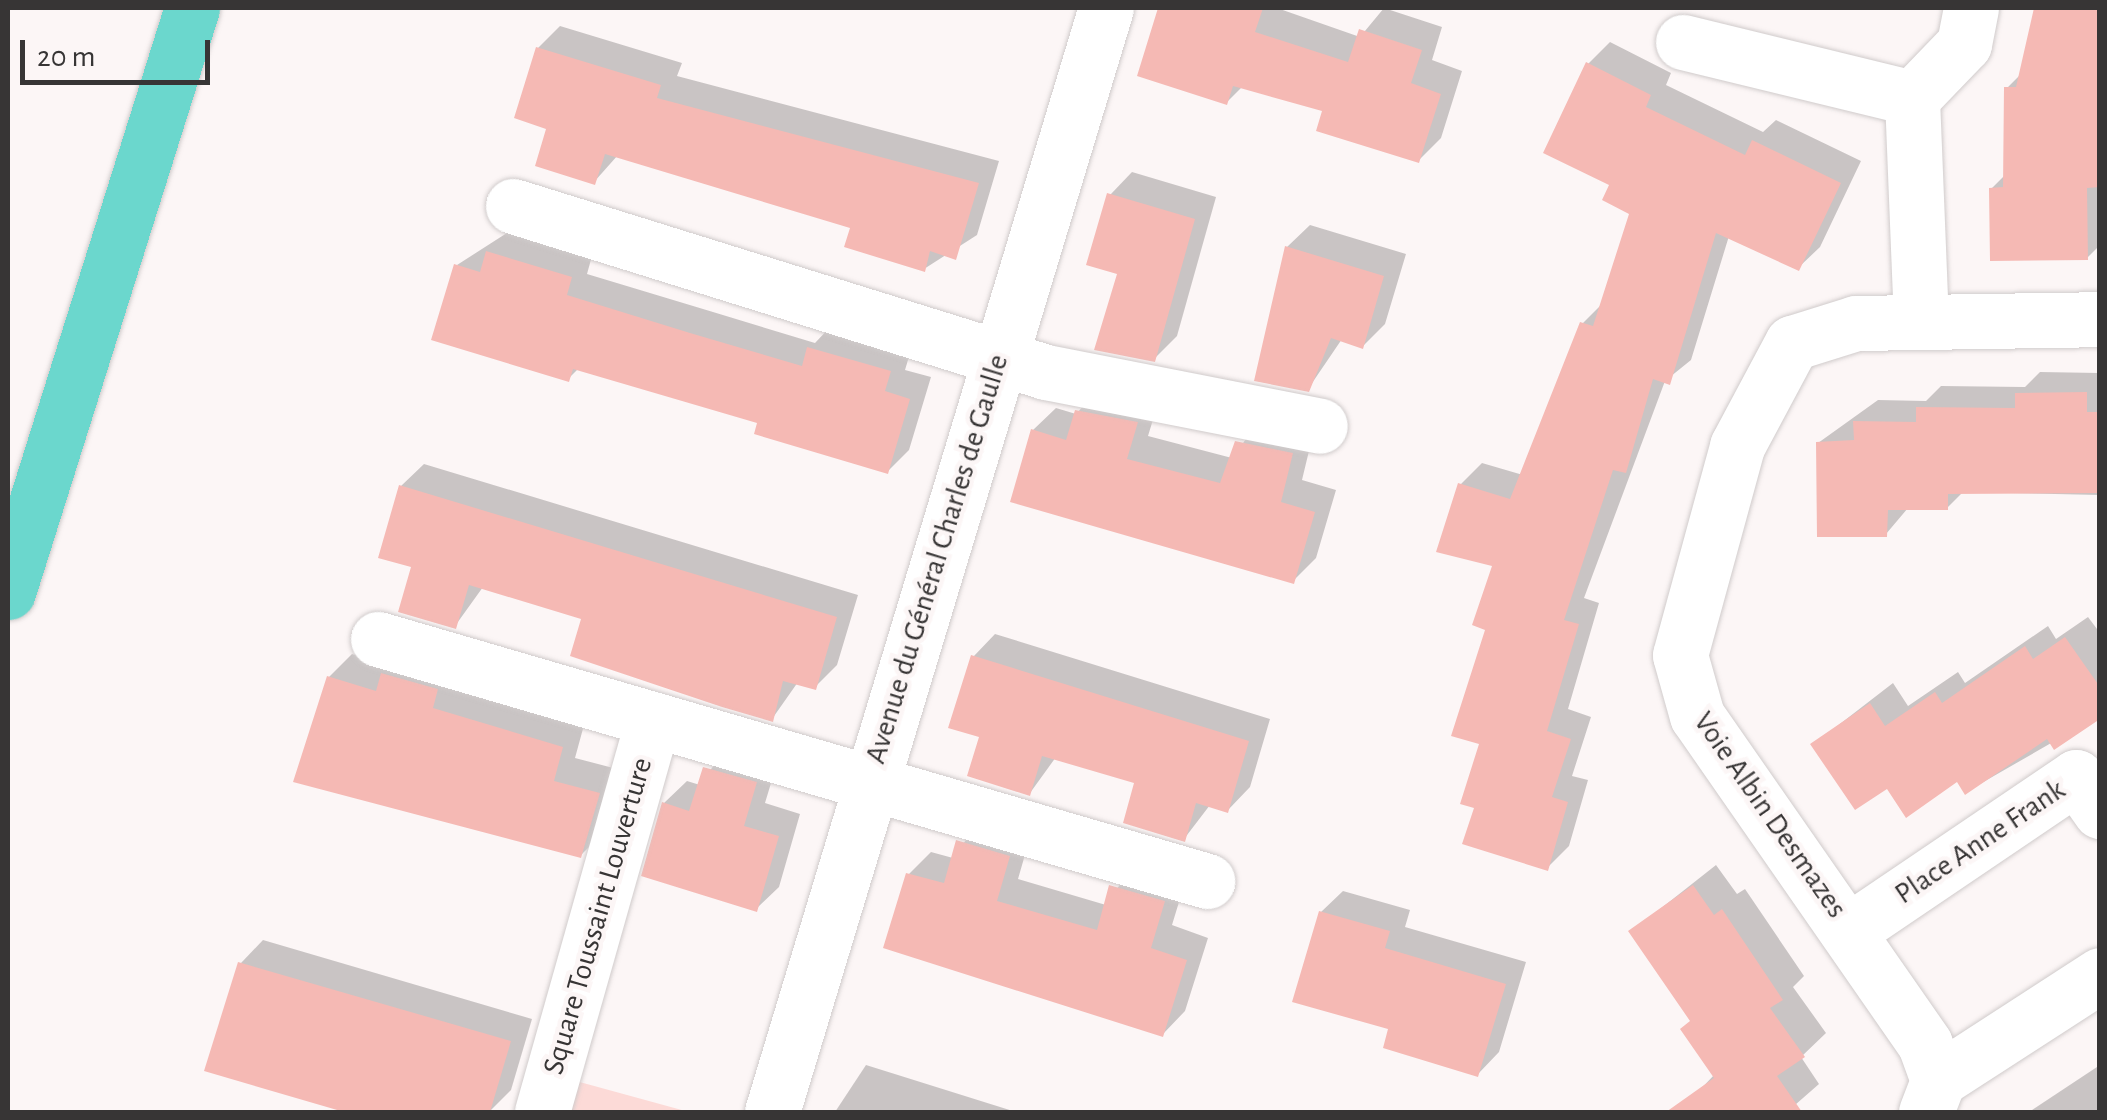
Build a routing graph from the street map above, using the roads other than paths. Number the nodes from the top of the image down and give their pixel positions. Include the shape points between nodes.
1 (192, 8) edge
2 (1106, 8) edge
3 (1971, 8) edge
4 (1683, 42) dead end
5 (1912, 98) junction
6 (513, 206) dead end
7 (2100, 319) edge
8 (1921, 322) junction
9 (1001, 356) junction
10 (1320, 426) dead end
11 (33, 500) junction
12 (8, 566) edge
13 (8, 592) edge
14 (378, 639) dead end
15 (653, 720) junction
16 (866, 782) junction
17 (2100, 811) edge
18 (1207, 881) dead end
19 (1850, 930) junction
20 (2100, 976) edge
21 (1932, 1096) edge
22 (542, 1112) edge
23 (772, 1112) edge

1 - 11 main road
2 - 9 street, Avenue du Général Charles de Gaulle
3 - 5 street via 1964,44
4 - 5 street
5 - 8 street
6 - 9 street
7 - 8 street, Voie Albin Desmazes
8 - 19 street, Voie Albin Desmazes via 1856,322 1792,343 1737,446 1680,656 1696,716
9 - 10 street
9 - 16 street, Avenue du Général Charles de Gaulle
11 - 12 main road
11 - 13 main road
14 - 15 street
15 - 16 street
15 - 22 street, Square Toussaint Louverture
16 - 18 street
16 - 23 street, Avenue du Général Charles de Gaulle
17 - 19 street, Place Anne Frank via 2076,777
19 - 21 street, Voie Albin Desmazes via 1925,1044
20 - 21 street

